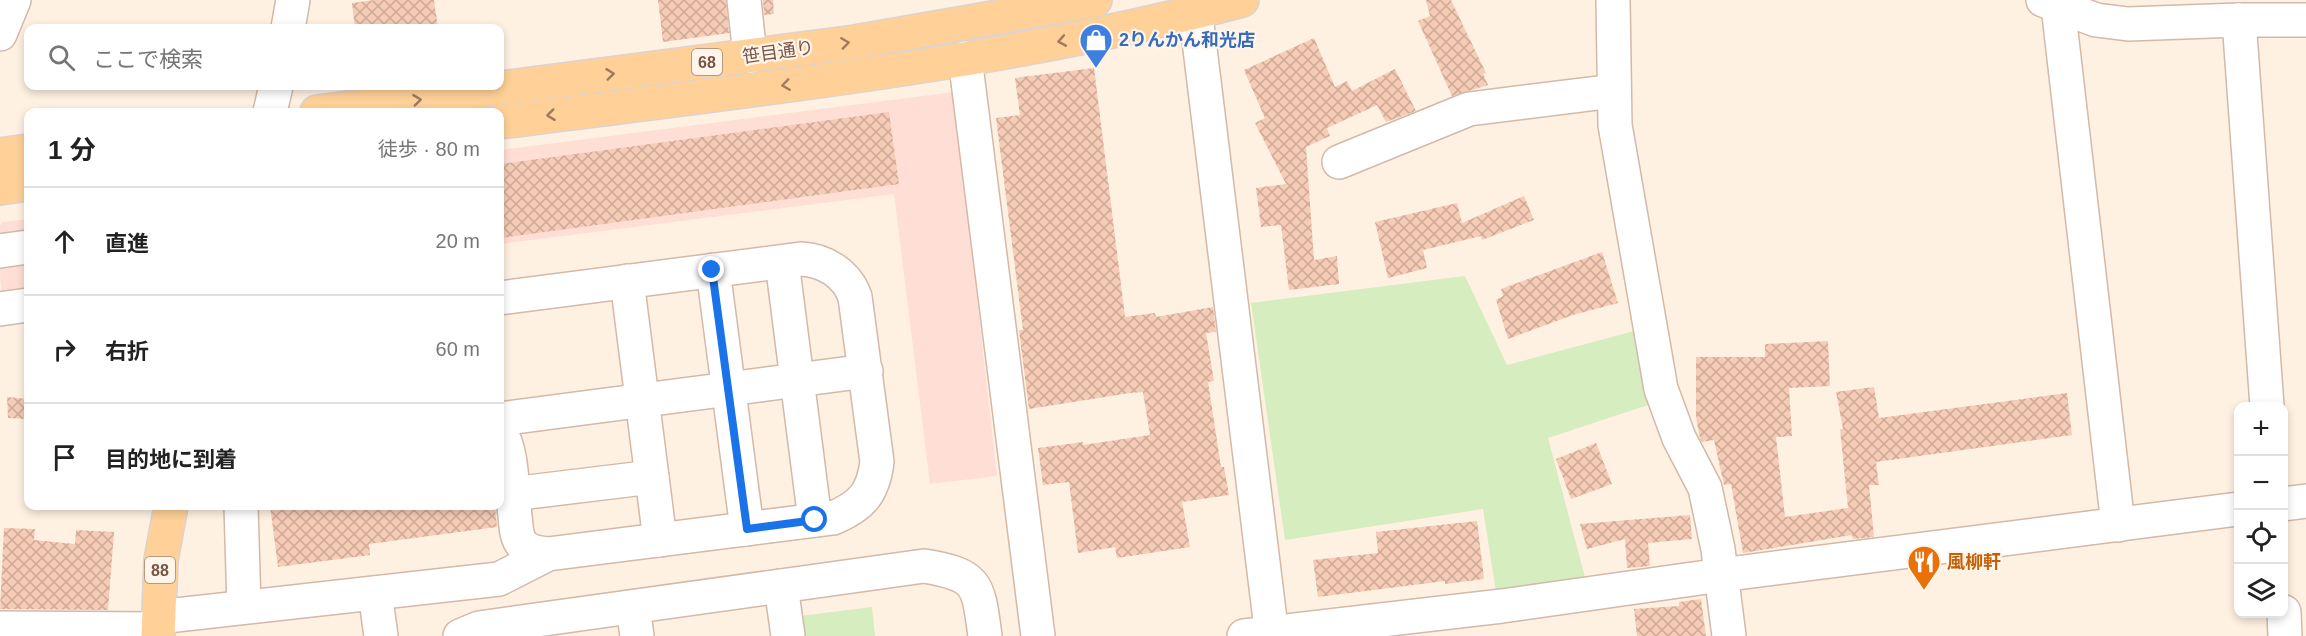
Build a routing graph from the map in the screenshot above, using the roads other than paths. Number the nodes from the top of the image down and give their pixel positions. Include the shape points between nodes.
1 (14, 0) edge
2 (293, 0) edge
3 (744, 0) edge
4 (1095, 0) edge
5 (1242, 0) edge
6 (1613, 0) edge
7 (2050, 3) edge
8 (1194, 7) edge
9 (2239, 20) junction
10 (2306, 20) edge
11 (289, 24) edge
12 (0, 34) edge
13 (750, 56) junction
14 (965, 58) junction
15 (504, 88) edge
16 (275, 90) edge
17 (487, 90) edge
18 (1614, 91) junction
19 (271, 108) edge
20 (348, 108) edge
21 (504, 121) edge
22 (24, 152) edge
23 (0, 155) edge
24 (1339, 162) dead end
25 (24, 185) edge
26 (0, 188) edge
27 (24, 248) edge
28 (0, 251) edge
29 (782, 262) junction
30 (712, 270) junction
31 (627, 281) junction
32 (504, 297) edge
33 (24, 306) edge
34 (0, 309) edge
35 (866, 371) junction
36 (798, 380) junction
37 (728, 389) junction
38 (642, 400) junction
39 (2267, 402) edge
40 (504, 418) edge
41 (504, 438) edge
42 (652, 477) junction
43 (513, 494) junction
44 (2306, 501) edge
45 (2288, 503) edge
46 (170, 510) edge
47 (241, 510) edge
48 (2234, 510) edge
49 (815, 520) junction
50 (2118, 525) junction
51 (747, 529) junction
52 (660, 540) junction
53 (548, 554) junction
54 (1721, 575) junction
55 (781, 586) junction
56 (375, 593) junction
57 (244, 607) junction
58 (2284, 618) edge
59 (635, 621) edge
60 (158, 627) edge
61 (557, 627) edge
62 (0, 628) edge
63 (520, 629) edge
64 (1262, 635) edge
65 (381, 636) edge
66 (460, 636) edge
67 (788, 636) edge
68 (985, 636) edge
69 (1038, 636) edge
70 (1729, 636) edge
71 (2286, 636) edge

1 - 12 street
2 - 11 street
3 - 13 street
13 -> 4 main road, 笹目通り / 68 via 960,25
5 - 8 main road, 笹目通り / 68
6 - 18 street
7 - 9 street via 2096,20 2128,24
7 - 50 street
8 -> 14 main road, 笹目通り / 68 via 1086,36
8 - 64 street
9 - 10 street
9 - 39 street
15 -> 13 main road, 笹目通り / 68
14 -> 21 main road, 笹目通り / 68
14 - 69 street
16 - 19 street
20 -> 17 main road, 笹目通り / 68
18 - 24 street via 1469,109
18 - 54 street via 1615,125 1661,389 1679,438 1706,488
22 - 23 main road
25 - 26 main road
27 - 28 street
29 - 30 street
29 - 35 street via 821,261 852,287
29 - 36 street
30 - 31 street
30 - 37 street
31 - 32 street
31 - 38 street
33 - 34 street
35 - 36 street
35 - 49 street via 878,462 875,481 851,511
36 - 37 street
36 - 49 street
37 - 38 street
37 - 51 street
38 - 40 street
38 - 42 street
41 - 43 street
42 - 43 street
42 - 52 street
43 - 53 street via 521,543 532,552
44 - 45 street
46 - 60 main road, 88 via 160,560
47 - 57 street
48 - 50 street
49 - 51 street
50 - 54 street
51 - 52 street
52 - 53 street
53 - 56 street via 499,579
54 - 64 street
54 - 70 street
55 - 59 street
55 - 67 street
55 - 68 street via 924,566 953,571 973,583
56 - 57 street
56 - 65 street
57 - 60 street
58 - 71 street
59 - 61 street
60 - 62 street
61 - 63 street
63 - 66 street via 479,628

